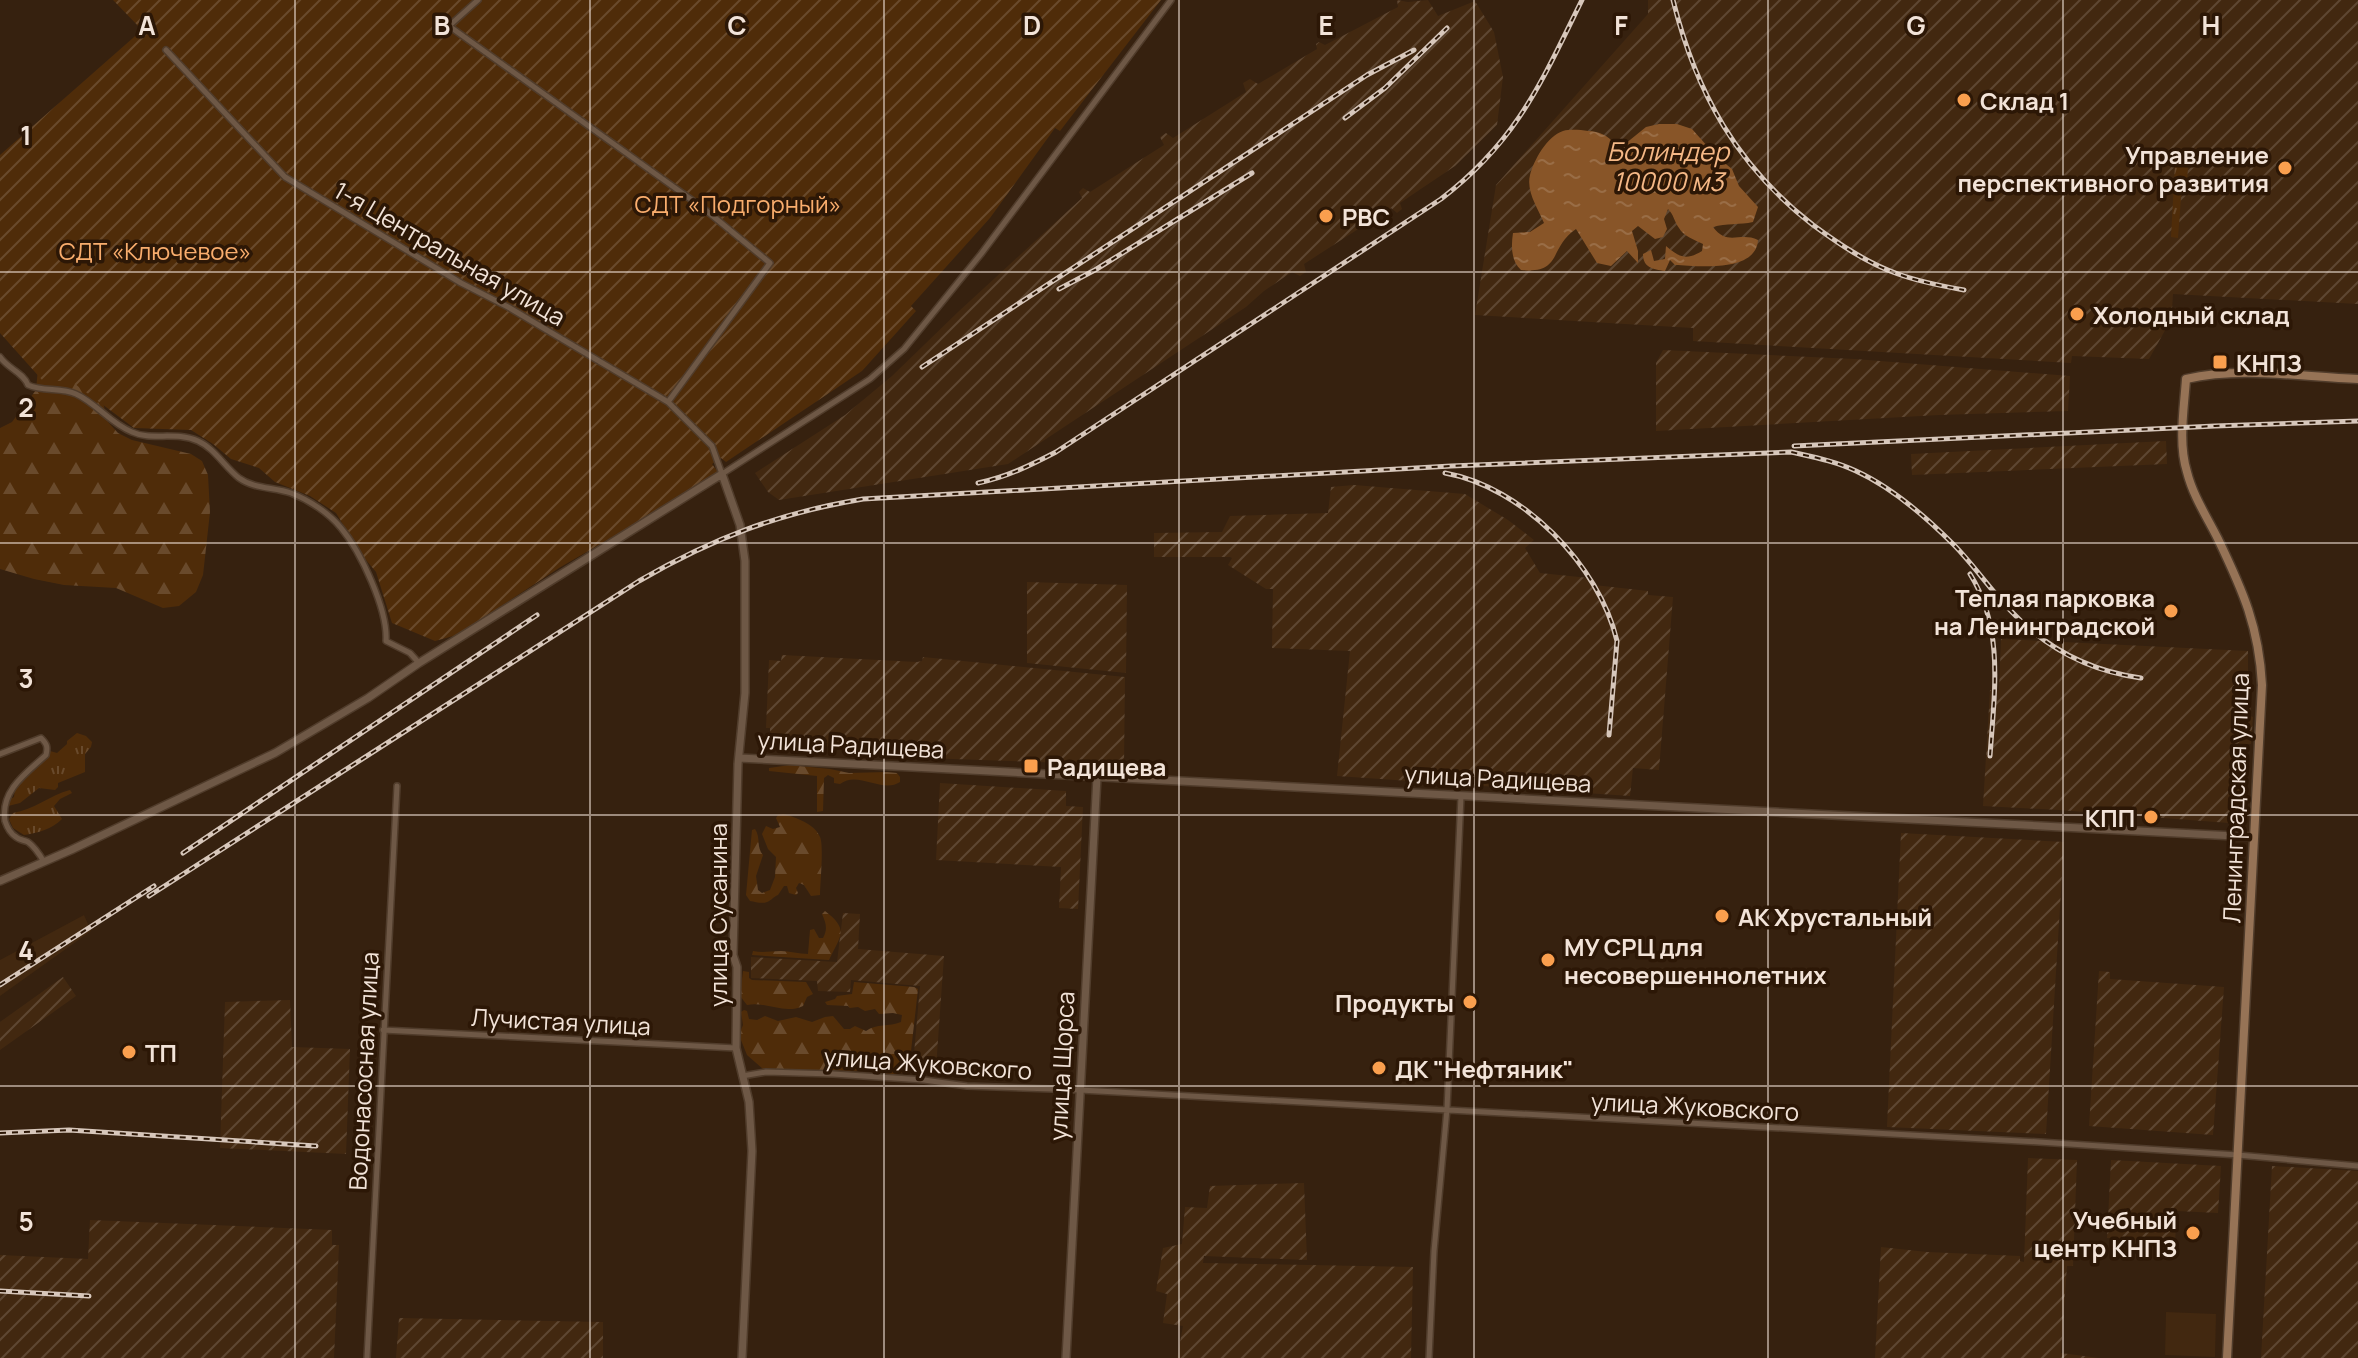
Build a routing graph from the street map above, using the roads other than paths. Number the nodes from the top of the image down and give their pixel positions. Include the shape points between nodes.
1 (478, 0) edge
2 (1171, 0) edge
3 (166, 50) dead end
4 (0, 357) edge
5 (2358, 379) edge
6 (668, 402) junction
7 (722, 474) junction
8 (419, 663) junction
9 (0, 754) edge
10 (739, 758) junction
11 (1097, 777) junction
12 (397, 786) dead end
13 (1461, 796) junction
14 (2254, 837) junction
15 (44, 862) junction
16 (0, 881) edge
17 (383, 1030) junction
18 (736, 1048) junction
19 (742, 1076) junction
20 (1080, 1090) junction
21 (1447, 1109) junction
22 (2238, 1155) junction
23 (2358, 1166) edge
24 (367, 1358) edge
25 (742, 1358) edge
26 (1066, 1358) edge
27 (1429, 1358) edge
28 (2227, 1358) edge

1 - 6 street via 449,26 703,208 770,263
2 - 7 street via 904,349 870,379
3 - 6 street, 1-я Центральная улица via 285,177
4 - 8 street via 34,388 79,395 136,434 180,435 201,442 240,478 309,502 342,529 368,572 386,641
5 - 14 main road, Ленинградская улица via 2236,374 2186,379 2187,473 2241,590 2259,648
6 - 7 street, 1-я Центральная улица via 712,446
7 - 8 street
7 - 10 street, улица Сусанина via 740,525 745,561 745,693
8 - 15 street via 275,753
9 - 15 street via 41,738 46,742 46,755 12,786 2,811 7,827
10 - 11 street, улица Радищева
10 - 18 street, улица Сусанина
11 - 13 street, улица Радищева
11 - 20 street, улица Щорса
12 - 17 street, Водонасосная улица
13 - 14 street, улица Радищева
13 - 21 street
14 - 22 main road, Ленинградская улица
15 - 16 street
17 - 18 street, Лучистая улица
17 - 24 street, Водонасосная улица
18 - 19 street, улица Сусанина
19 - 20 street, улица Жуковского via 833,1074
19 - 25 street, улица Сусанина via 752,1151
20 - 21 street, улица Жуковского
20 - 26 street, улица Щорса
21 - 22 street, улица Жуковского
21 - 27 street
22 - 23 street, улица Жуковского
22 - 28 main road, Ленинградская улица

